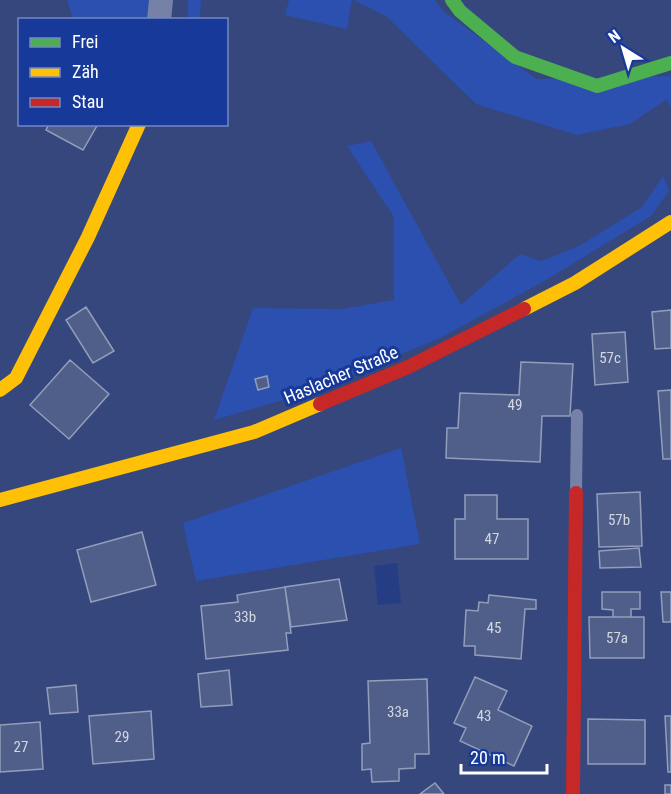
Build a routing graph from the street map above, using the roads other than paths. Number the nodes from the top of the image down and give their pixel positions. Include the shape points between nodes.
1 (160, 0) edge
2 (452, 0) edge
3 (159, 18) edge
4 (671, 63) edge
5 (138, 126) edge
6 (671, 222) edge
7 (0, 390) edge
8 (577, 416) dead end
9 (576, 493) joint
10 (0, 500) edge
11 (573, 794) edge

1 - 3 street
2 - 4 street via 515,57 597,86
5 - 7 street via 88,237 16,378
6 - 10 street, Haslacher Straße via 575,283 408,367 265,427
8 - 9 lane
9 - 11 street

